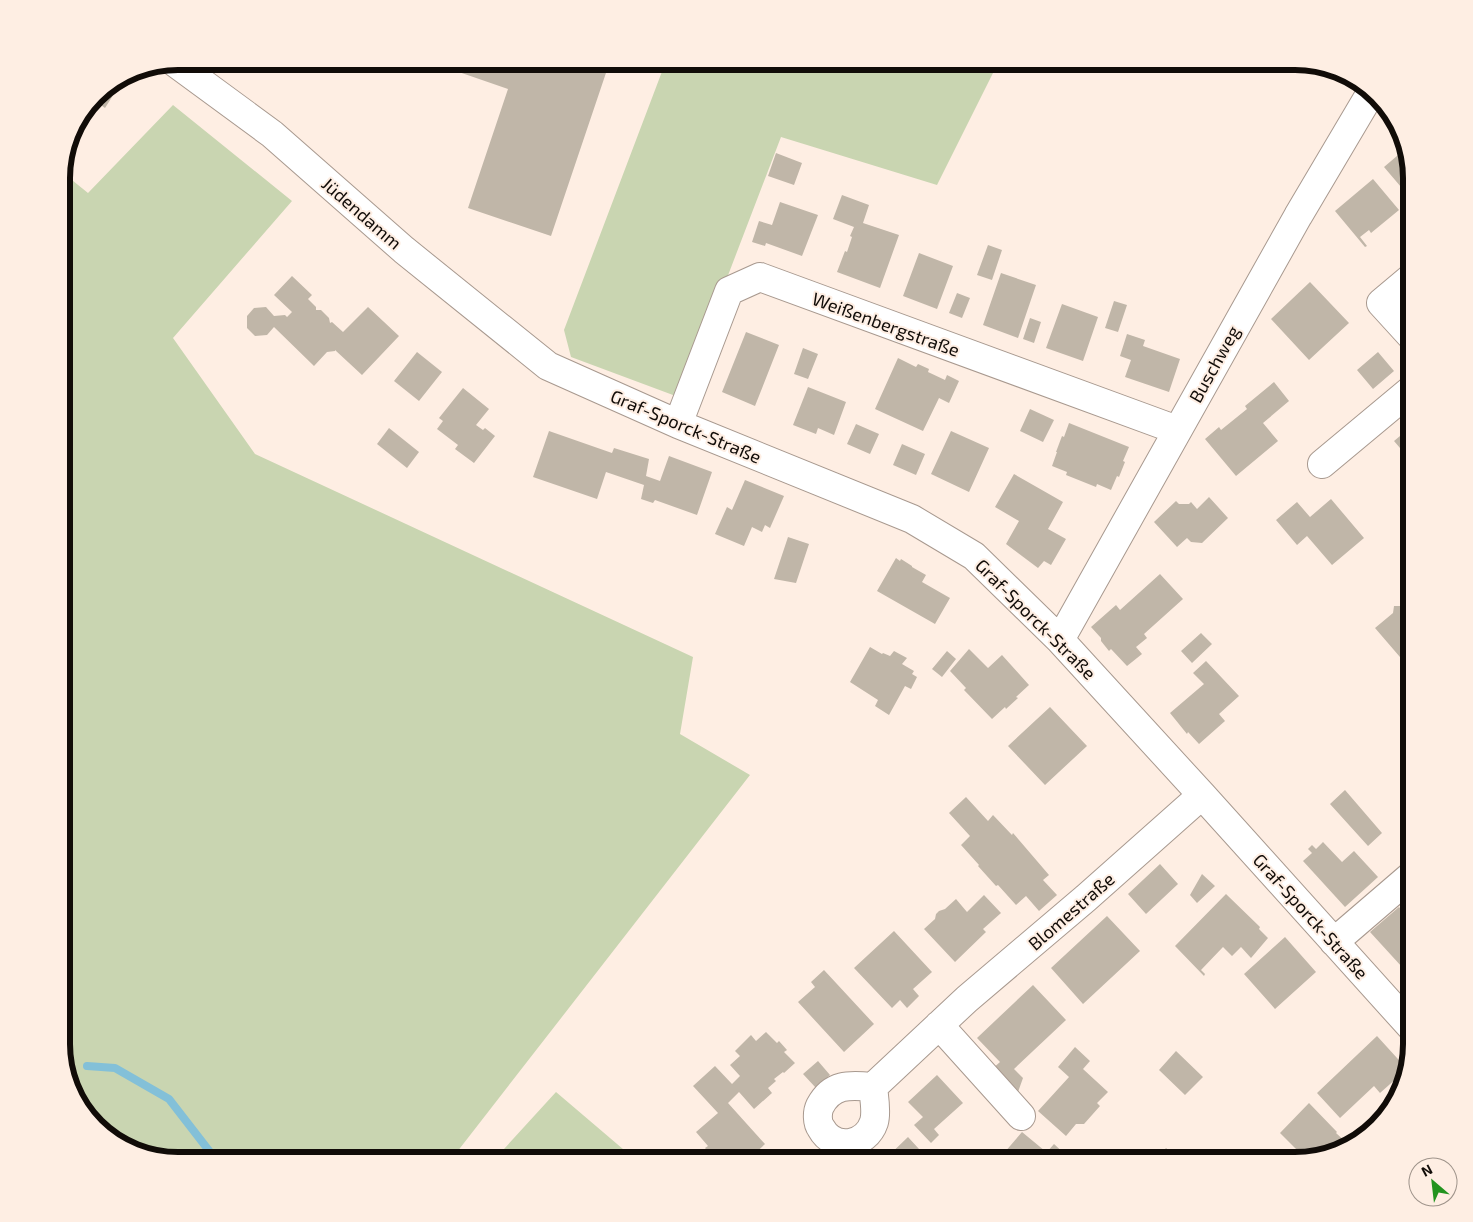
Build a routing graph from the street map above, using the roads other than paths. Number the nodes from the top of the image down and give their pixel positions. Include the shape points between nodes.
1 (185, 70) edge
2 (1368, 99) edge
3 (1403, 285) edge
4 (1403, 327) edge
5 (548, 366) joint
6 (1403, 396) edge
7 (678, 424) junction
8 (1177, 430) junction
9 (1322, 464) dead end
10 (1060, 640) junction
11 (1202, 795) junction
12 (1403, 883) edge
13 (1334, 942) junction
14 (1403, 1018) edge
15 (939, 1026) junction
16 (873, 1087) dead end
17 (1021, 1116) dead end

1 - 5 street, Jüdendamm via 272,134 404,250
2 - 8 street, Buschweg
3 - 4 street via 1381,303
5 - 7 street, Graf-Sporck-Straße
6 - 9 street
7 - 8 street, Weißenbergstraße via 729,291 760,277
7 - 10 street, Graf-Sporck-Straße via 912,519 974,556
8 - 10 street, Buschweg
10 - 11 street, Graf-Sporck-Straße
11 - 13 street, Graf-Sporck-Straße
11 - 15 street, Blomestraße
12 - 13 street
13 - 14 street, Graf-Sporck-Straße
15 - 16 street, Blomestraße
15 - 17 street

